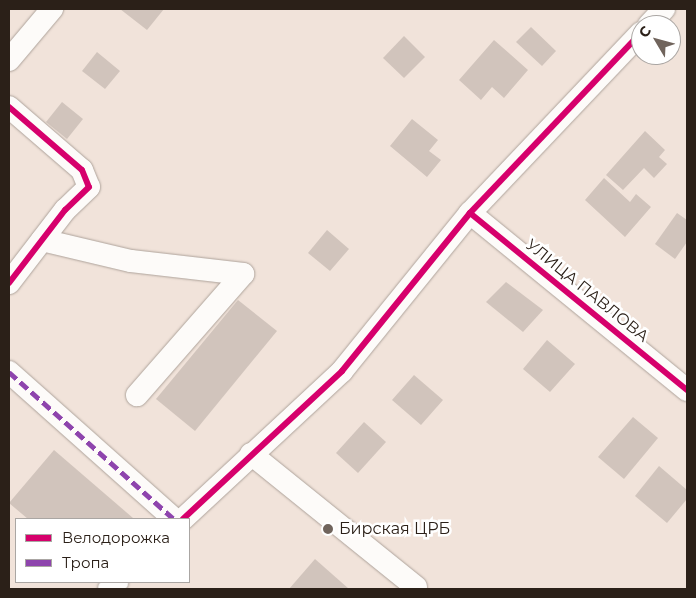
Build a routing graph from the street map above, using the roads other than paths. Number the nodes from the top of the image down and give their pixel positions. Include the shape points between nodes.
1 (52, 9) edge
2 (631, 44) edge
3 (9, 60) edge
4 (9, 107) edge
5 (470, 213) junction
6 (42, 240) junction
7 (9, 284) edge
8 (9, 372) edge
9 (687, 390) edge
10 (137, 395) dead end
11 (251, 454) junction
12 (173, 518) edge
13 (184, 518) edge
14 (416, 587) dead end

1 - 3 street
2 - 5 street
4 - 6 street via 82,170 89,187 65,210
5 - 9 street, УЛИЦА ПАВЛОВА
5 - 11 street via 342,371
6 - 7 street
6 - 10 street via 131,261 243,274
8 - 12 street
11 - 13 street
11 - 14 street

